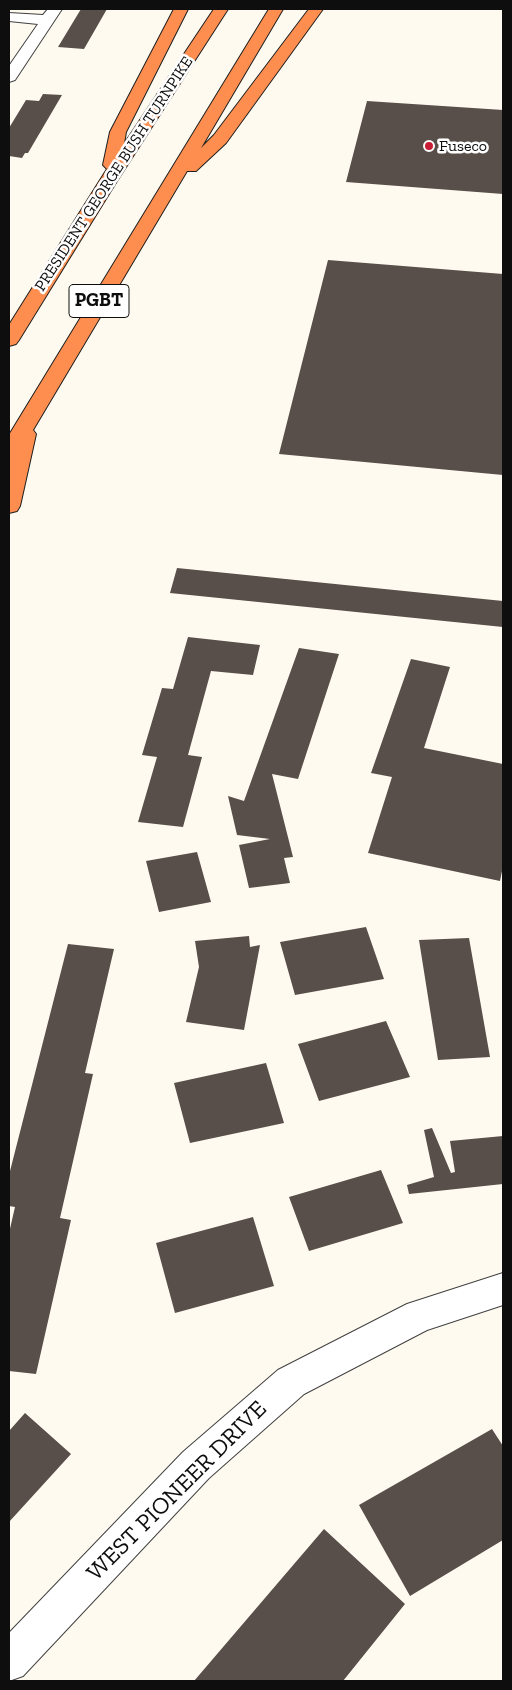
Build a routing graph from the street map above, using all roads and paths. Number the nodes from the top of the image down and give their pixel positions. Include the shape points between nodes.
1 (181, 9) edge
2 (221, 9) edge
3 (276, 9) edge
4 (316, 9) edge
5 (50, 14) edge
6 (9, 17) edge
7 (9, 77) edge
8 (108, 181) junction
9 (168, 186) junction
10 (9, 340) edge
11 (30, 416) junction
12 (9, 452) edge
13 (9, 506) edge
14 (503, 1289) edge
15 (9, 1662) edge

1 - 8 highway via 118,132
2 - 8 highway, PRESIDENT GEORGE BUSH TURNPIKE / PGBT
3 - 9 highway, PGBT
4 - 9 highway via 220,139
5 - 6 street
5 - 7 street
8 - 10 highway, PRESIDENT GEORGE BUSH TURNPIKE / PGBT
9 - 11 highway, PGBT
11 - 12 highway, PGBT
11 - 13 highway
14 - 15 street, WEST PIONEER DRIVE via 419,1316 290,1382 196,1465

